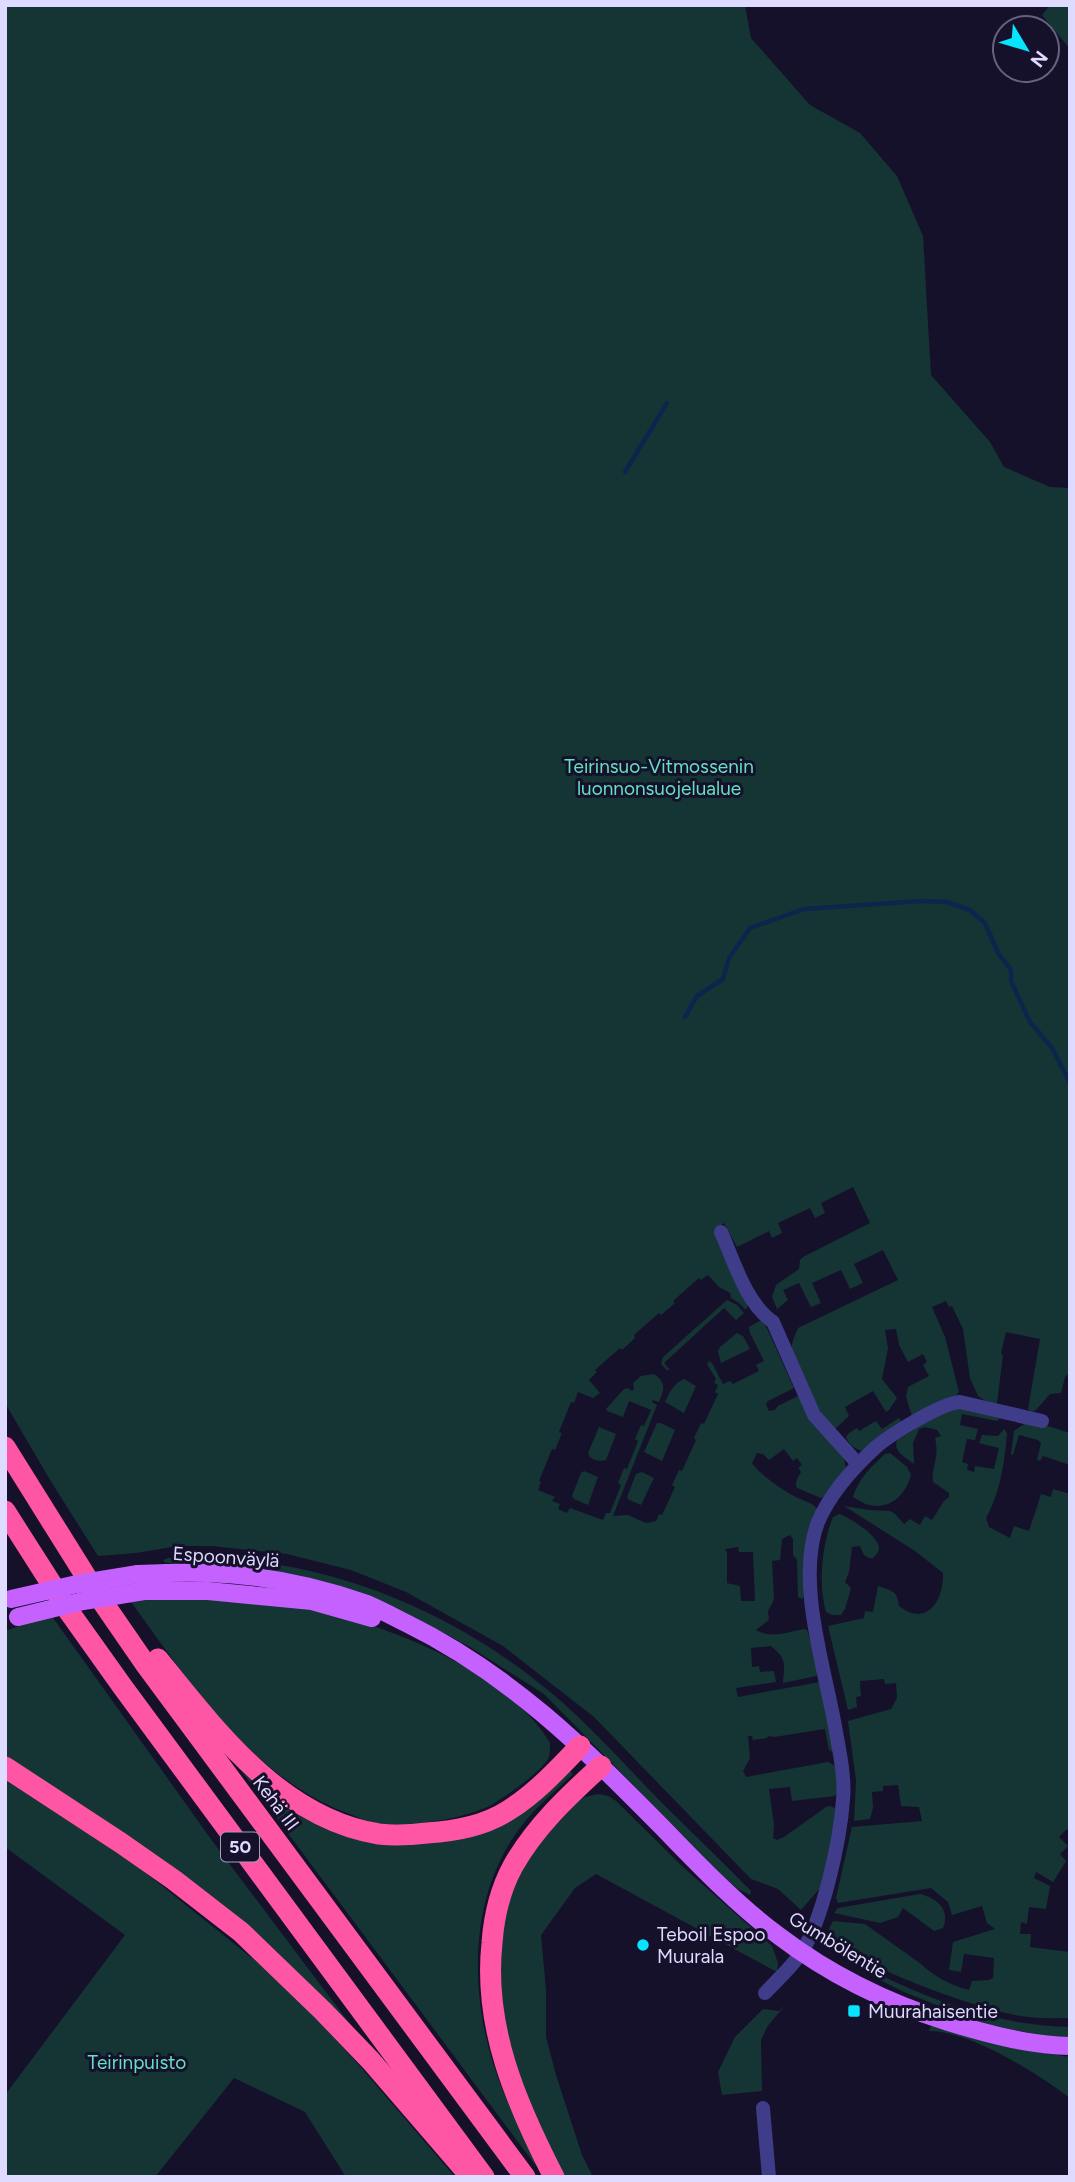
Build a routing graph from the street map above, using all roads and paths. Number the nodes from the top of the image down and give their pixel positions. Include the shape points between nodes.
1 (721, 1232) dead end
2 (1042, 1421) dead end
3 (5, 1447) edge
4 (858, 1464) junction
5 (5, 1511) edge
6 (95, 1591) junction
7 (8, 1601) edge
8 (12, 1619) edge
9 (436, 1638) junction
10 (580, 1746) junction
11 (601, 1766) junction
12 (5, 1767) edge
13 (802, 1952) junction
14 (765, 1993) dead end
15 (1070, 2046) edge
16 (764, 2108) dead end
17 (471, 2177) edge
18 (484, 2177) edge
19 (525, 2177) edge
20 (554, 2177) edge
21 (769, 2177) edge

1 - 4 street via 752,1302 773,1322 814,1415
2 - 4 street via 952,1403 884,1441
3 - 6 highway, Kehä III / 50
4 - 13 street via 827,1506 813,1539 810,1599 844,1799 819,1914
5 - 18 highway, 50 via 122,1686
6 - 10 highway via 263,1776 305,1807 357,1829 407,1835 490,1820 534,1793
6 - 19 highway, Kehä III / 50
7 - 9 main road, Espoonväylä, bridge via 138,1574 209,1573 282,1581 328,1592 369,1605
8 - 9 main road, Espoonväylä, bridge via 144,1591 208,1591 312,1601
9 - 10 main road, Espoonväylä via 488,1670
10 - 11 main road, Espoonväylä
11 - 13 main road, Gumbölentie via 722,1886
11 - 20 highway via 524,1848 499,1897 493,1927 489,1974 496,2034 519,2102
12 - 17 highway via 174,1880 241,1932 371,2060
13 - 14 street
13 - 15 main road, Gumbölentie via 890,2000 932,2016 984,2033
16 - 21 street

